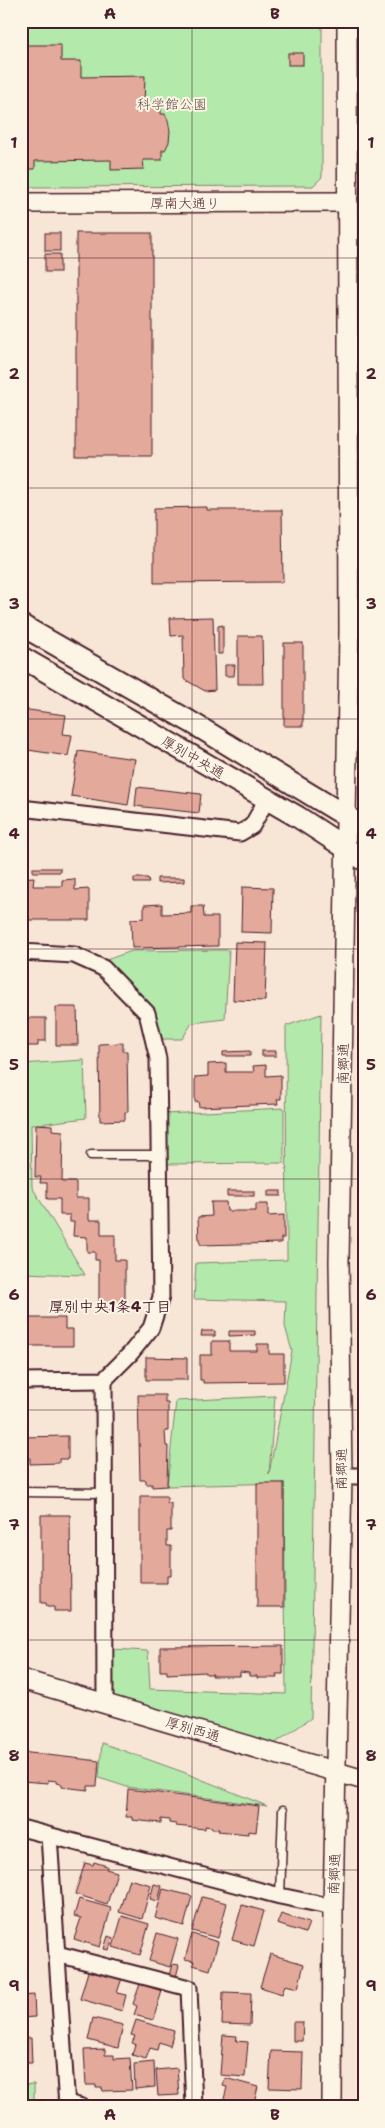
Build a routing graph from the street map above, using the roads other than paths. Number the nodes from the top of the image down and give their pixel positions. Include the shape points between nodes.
1 (347, 21) edge
2 (348, 202) junction
3 (21, 203) edge
4 (21, 625) edge
5 (357, 630) edge
6 (21, 657) edge
7 (267, 800) junction
8 (21, 808) edge
9 (355, 822) edge
10 (355, 854) edge
11 (21, 952) edge
12 (159, 1154) junction
13 (91, 1155) dead end
14 (104, 1380) junction
15 (21, 1381) edge
16 (342, 1476) junction
17 (364, 1476) edge
18 (21, 1492) edge
19 (104, 1493) junction
20 (21, 1678) edge
21 (105, 1704) junction
22 (337, 1773) junction
23 (364, 1780) edge
24 (283, 1810) dead end
25 (21, 1828) edge
26 (49, 1836) junction
27 (280, 1896) junction
28 (333, 1907) junction
29 (57, 1954) junction
30 (72, 2106) edge
31 (194, 2107) edge
32 (332, 2107) edge

1 - 2 street, 南郷通
2 - 3 street, 厚南大通り
2 - 5 street, 南郷通
4 - 9 main road, 厚別中央通 via 189,721
5 - 9 street, 南郷通
6 - 7 main road, 厚別中央通
7 - 8 street via 252,826 240,833
7 - 10 main road, 厚別中央通
9 - 10 street, 南郷通
10 - 16 street, 南郷通 via 339,1262
11 - 12 street via 74,955 103,968 147,1013 158,1059
12 - 13 lane
12 - 14 street via 161,1297 151,1328
14 - 15 street
14 - 19 street
16 - 17 street
16 - 22 street, 南郷通
18 - 19 lane
19 - 21 street
20 - 21 street, 厚別西通
21 - 22 street, 厚別西通
22 - 23 street, 厚別西通
22 - 28 street, 南郷通
24 - 27 lane
25 - 26 street
26 - 27 street
26 - 29 street
27 - 28 street
28 - 32 street, 南郷通
29 - 30 street
29 - 31 street via 189,1988

